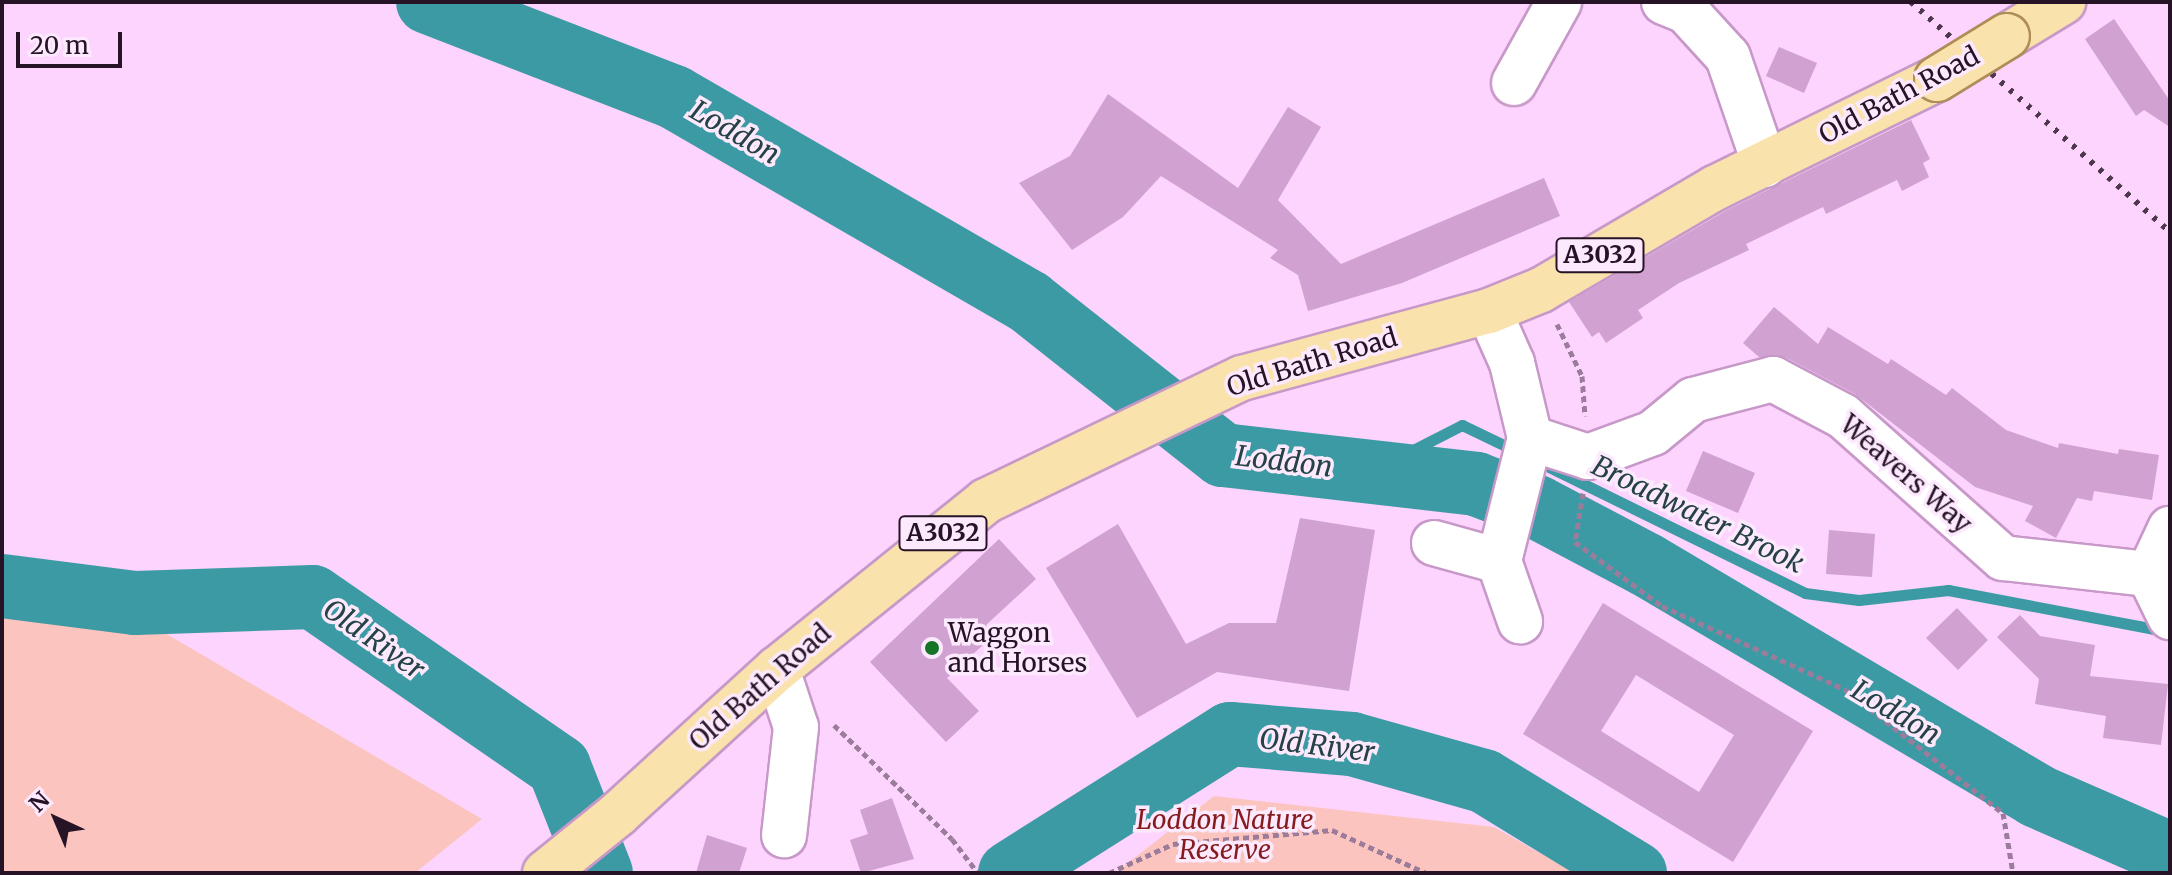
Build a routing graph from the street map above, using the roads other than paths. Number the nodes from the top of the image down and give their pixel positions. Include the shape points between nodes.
1 (1559, 2) edge
2 (1664, 2) edge
3 (2063, 2) edge
4 (1514, 83) dead end
5 (1765, 165) junction
6 (1489, 311) junction
7 (1529, 443) junction
8 (2170, 529) edge
9 (1434, 543) dead end
10 (1503, 549) junction
11 (2149, 574) junction
12 (2170, 617) edge
13 (1520, 621) dead end
14 (777, 669) junction
15 (784, 835) dead end
16 (545, 873) edge

1 - 4 street via 1535,54
2 - 5 street via 1686,11 1728,57
3 - 5 main road, Old Bath Road / A3032, bridge via 1937,79
5 - 6 main road, Old Bath Road / A3032 via 1715,188 1541,290
6 - 7 street via 1512,363
6 - 14 main road, Old Bath Road / A3032 via 1242,378 986,501
7 - 10 street
7 - 11 street, Weavers Way via 1588,457 1653,433 1693,400 1773,379 1843,416 2003,558
8 - 11 street
9 - 10 street
10 - 13 street
11 - 12 street
14 - 15 street via 796,727
14 - 16 main road, Old Bath Road / A3032

